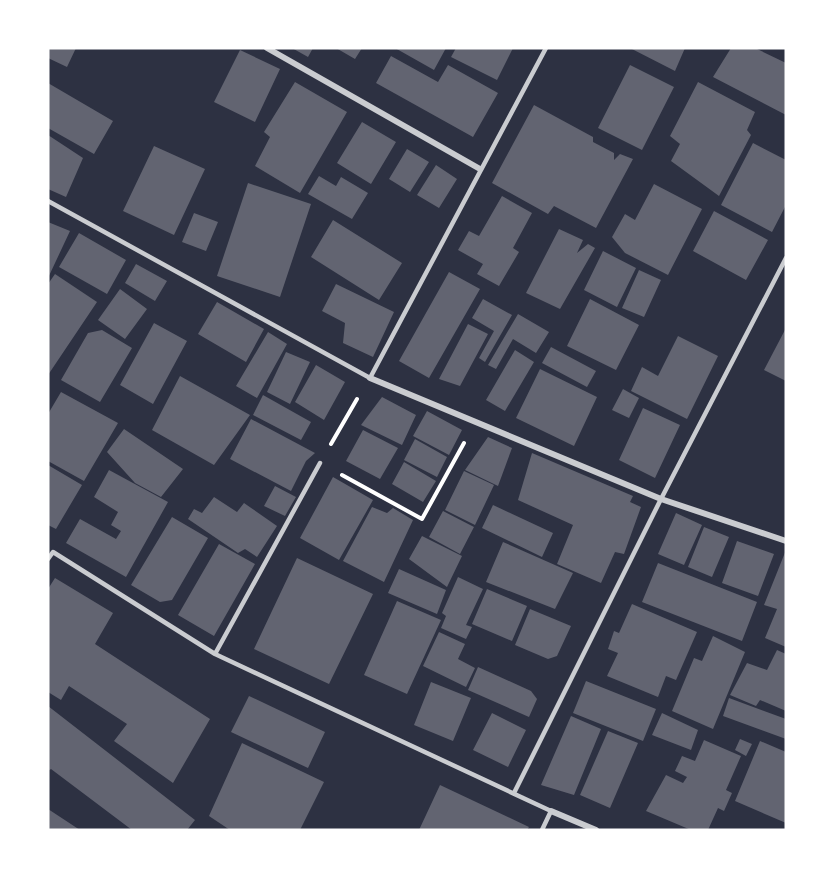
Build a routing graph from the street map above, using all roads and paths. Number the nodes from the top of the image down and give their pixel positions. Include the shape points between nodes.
1 (267, 48) edge
2 (546, 48) edge
3 (480, 170) junction
4 (48, 201) edge
5 (786, 258) edge
6 (370, 378) junction
7 (476, 421) junction
8 (320, 463) junction
9 (661, 499) junction
10 (786, 541) edge
11 (48, 548) edge
12 (53, 552) junction
13 (48, 559) edge
14 (215, 654) junction
15 (514, 793) junction
16 (551, 811) junction
17 (542, 830) edge
18 (596, 830) edge

1 - 3 street
2 - 3 lane
3 - 6 lane
4 - 6 lane
5 - 9 lane
6 - 7 street
6 - 8 path
7 - 8 path via 422,519
7 - 9 street
8 - 14 lane
9 - 10 street
9 - 15 lane
11 - 12 lane
12 - 13 lane
12 - 14 lane
14 - 15 lane
15 - 16 lane
16 - 17 lane
16 - 18 street

